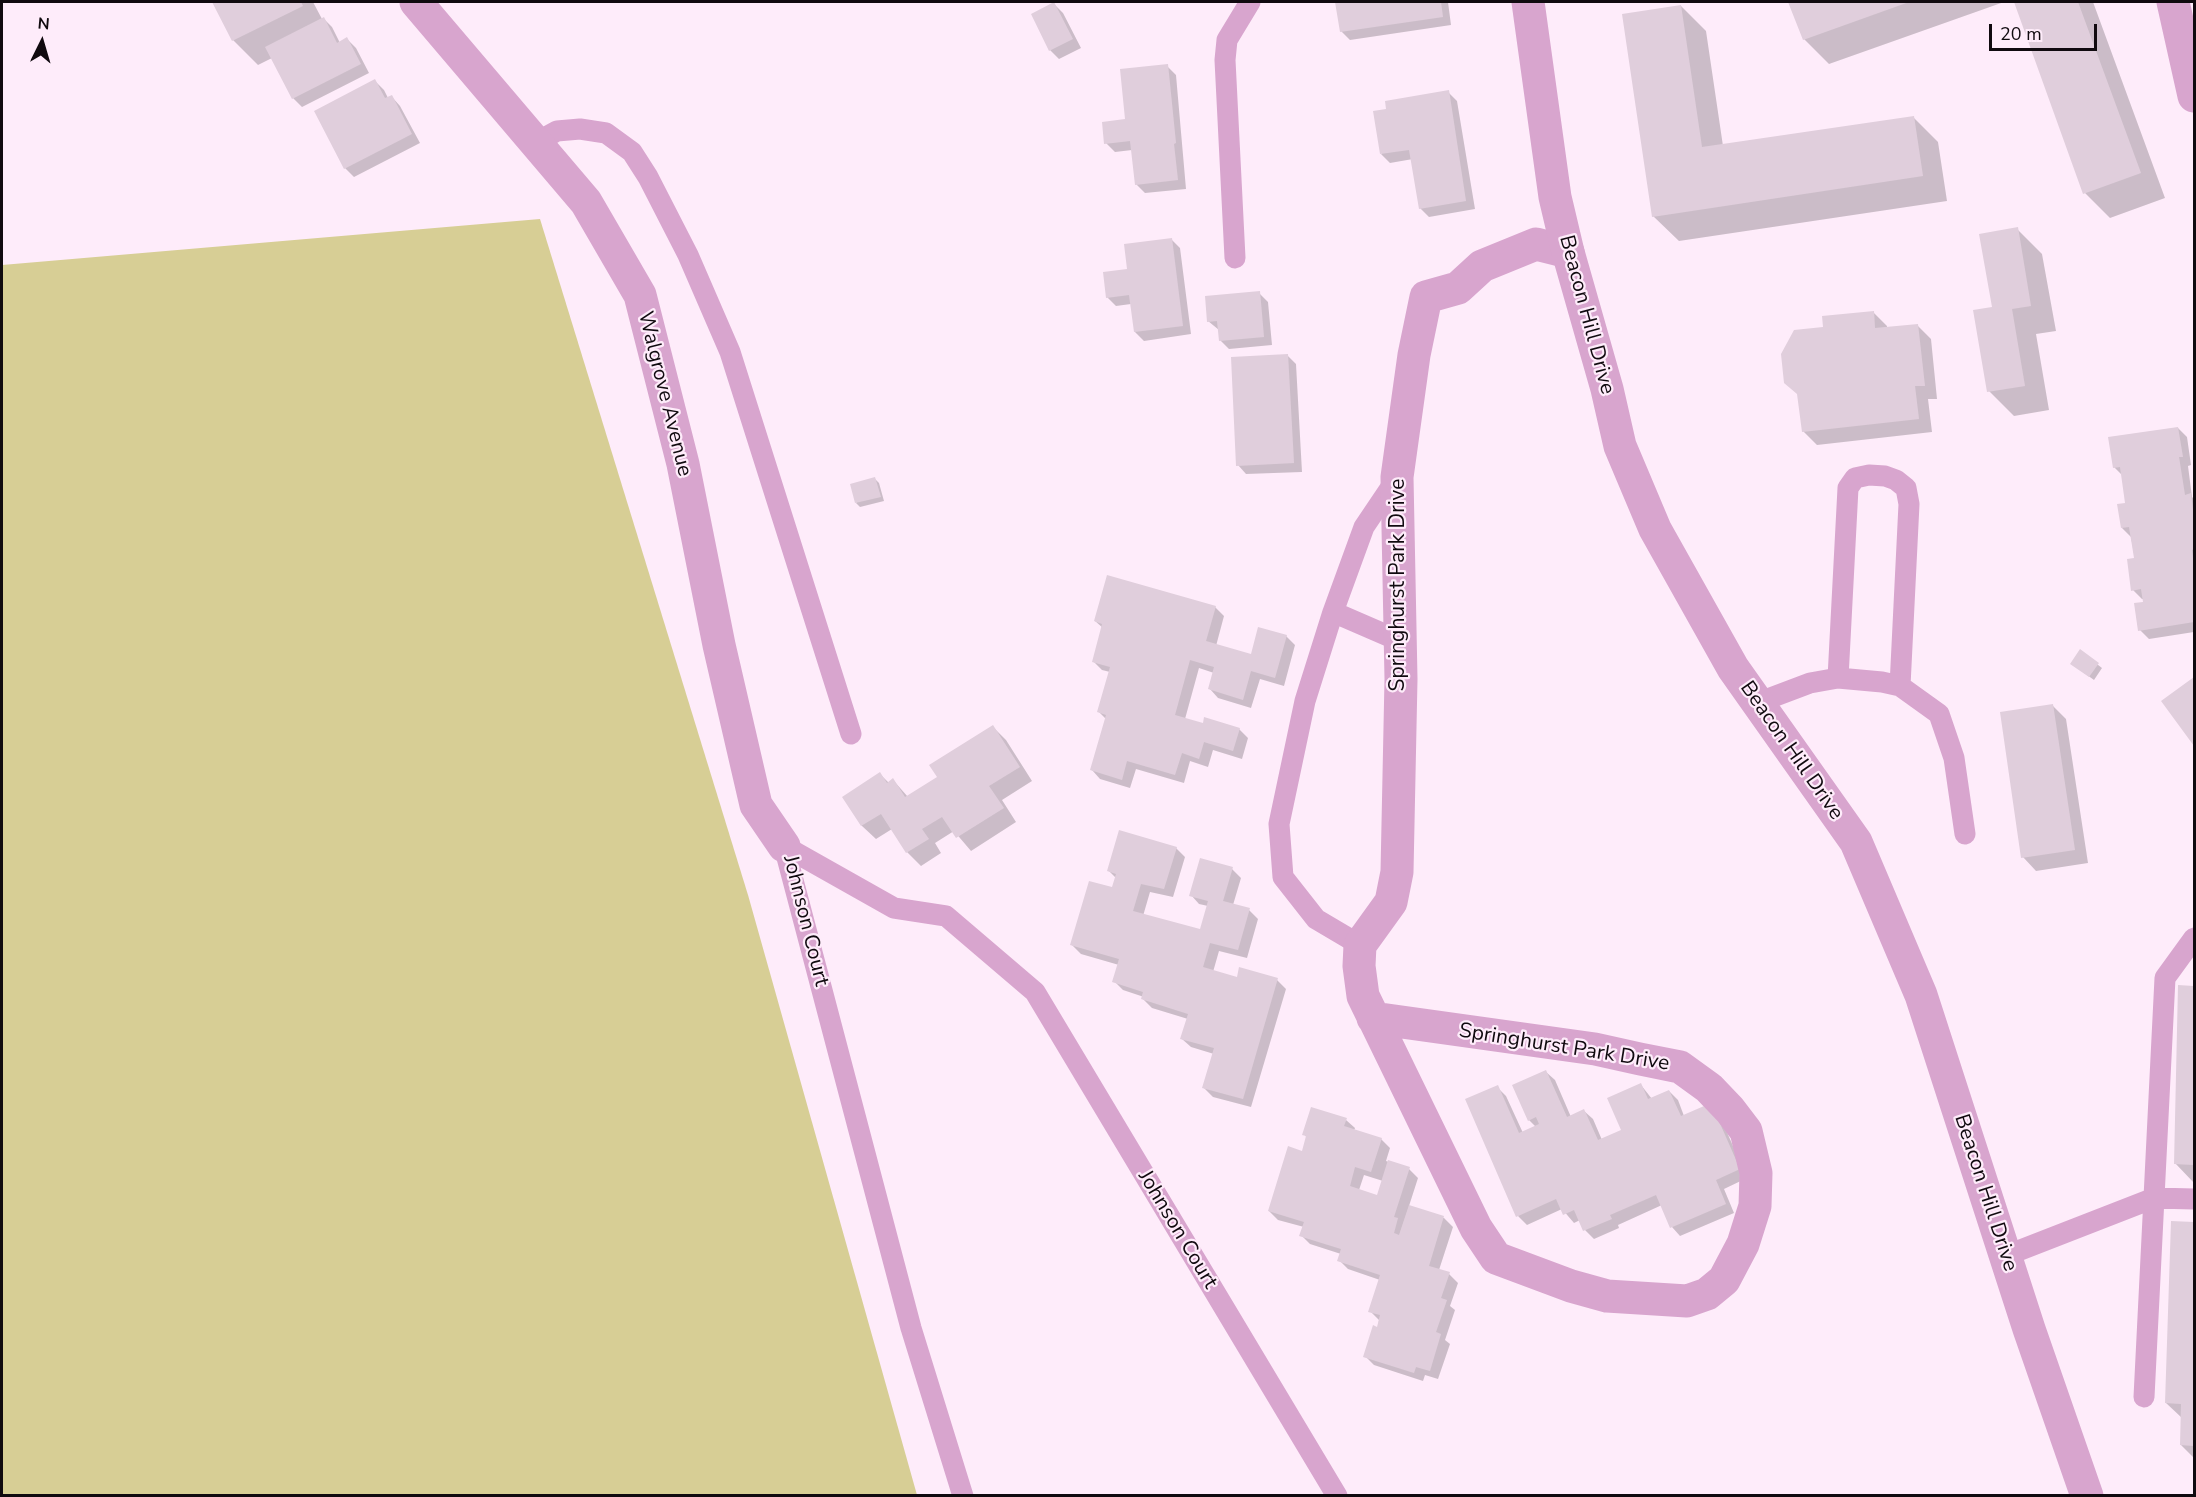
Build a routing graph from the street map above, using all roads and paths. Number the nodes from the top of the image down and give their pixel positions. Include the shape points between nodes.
1 (416, 2) edge
2 (1250, 2) edge
3 (1528, 2) edge
4 (2173, 2) edge
5 (2194, 96) edge
6 (535, 143) junction
7 (1568, 252) junction
8 (1235, 258) dead end
9 (1397, 477) junction
10 (1333, 612) junction
11 (1400, 641) junction
12 (1839, 678) junction
13 (1900, 686) junction
14 (1757, 703) junction
15 (851, 734) dead end
16 (1965, 834) dead end
17 (784, 846) junction
18 (2194, 938) edge
19 (1360, 945) junction
20 (1373, 1018) junction
21 (2154, 1198) junction
22 (2194, 1199) edge
23 (2005, 1256) junction
24 (2145, 1397) dead end
25 (963, 1496) edge
26 (1337, 1496) edge
27 (2087, 1496) edge

1 - 6 street, Walgrove Avenue
2 - 8 lane via 1227,40 1225,60
3 - 7 street, Beacon Hill Drive via 1555,198
4 - 5 street
6 - 15 lane via 557,131 606,133 632,152 648,177 688,255 730,352
6 - 17 street, Walgrove Avenue via 586,202 640,295 683,464 756,805
7 - 9 street, Springhurst Park Drive via 1536,244 1482,266 1458,288 1426,297
7 - 14 street, Beacon Hill Drive via 1620,446 1650,519 1732,668
9 - 10 lane via 1364,527
9 - 11 street, Springhurst Park Drive
10 - 11 lane
10 - 19 lane via 1305,701 1278,824 1282,877 1316,920
11 - 19 street, Springhurst Park Drive via 1397,872 1391,902
12 - 13 lane
12 - 13 lane via 1848,488 1856,478 1886,476 1906,488 1909,504
12 - 14 lane via 1810,683
13 - 16 lane via 1939,714 1954,758
14 - 23 street, Beacon Hill Drive via 1856,842 1921,995
17 - 25 lane, Johnson Court via 908,1317
17 - 26 lane, Johnson Court via 894,908 946,916 1035,992
18 - 21 lane via 2165,978
19 - 20 street, Springhurst Park Drive via 1363,996
20 - 20 street, Springhurst Park Drive via 1476,1228 1496,1258 1607,1296 1687,1301 1707,1294 1724,1280 1743,1244 1755,1206 1756,1173 1746,1131 1709,1088 1680,1068 1629,1056
21 - 22 lane
21 - 23 lane
21 - 24 lane
23 - 27 street, Beacon Hill Drive

